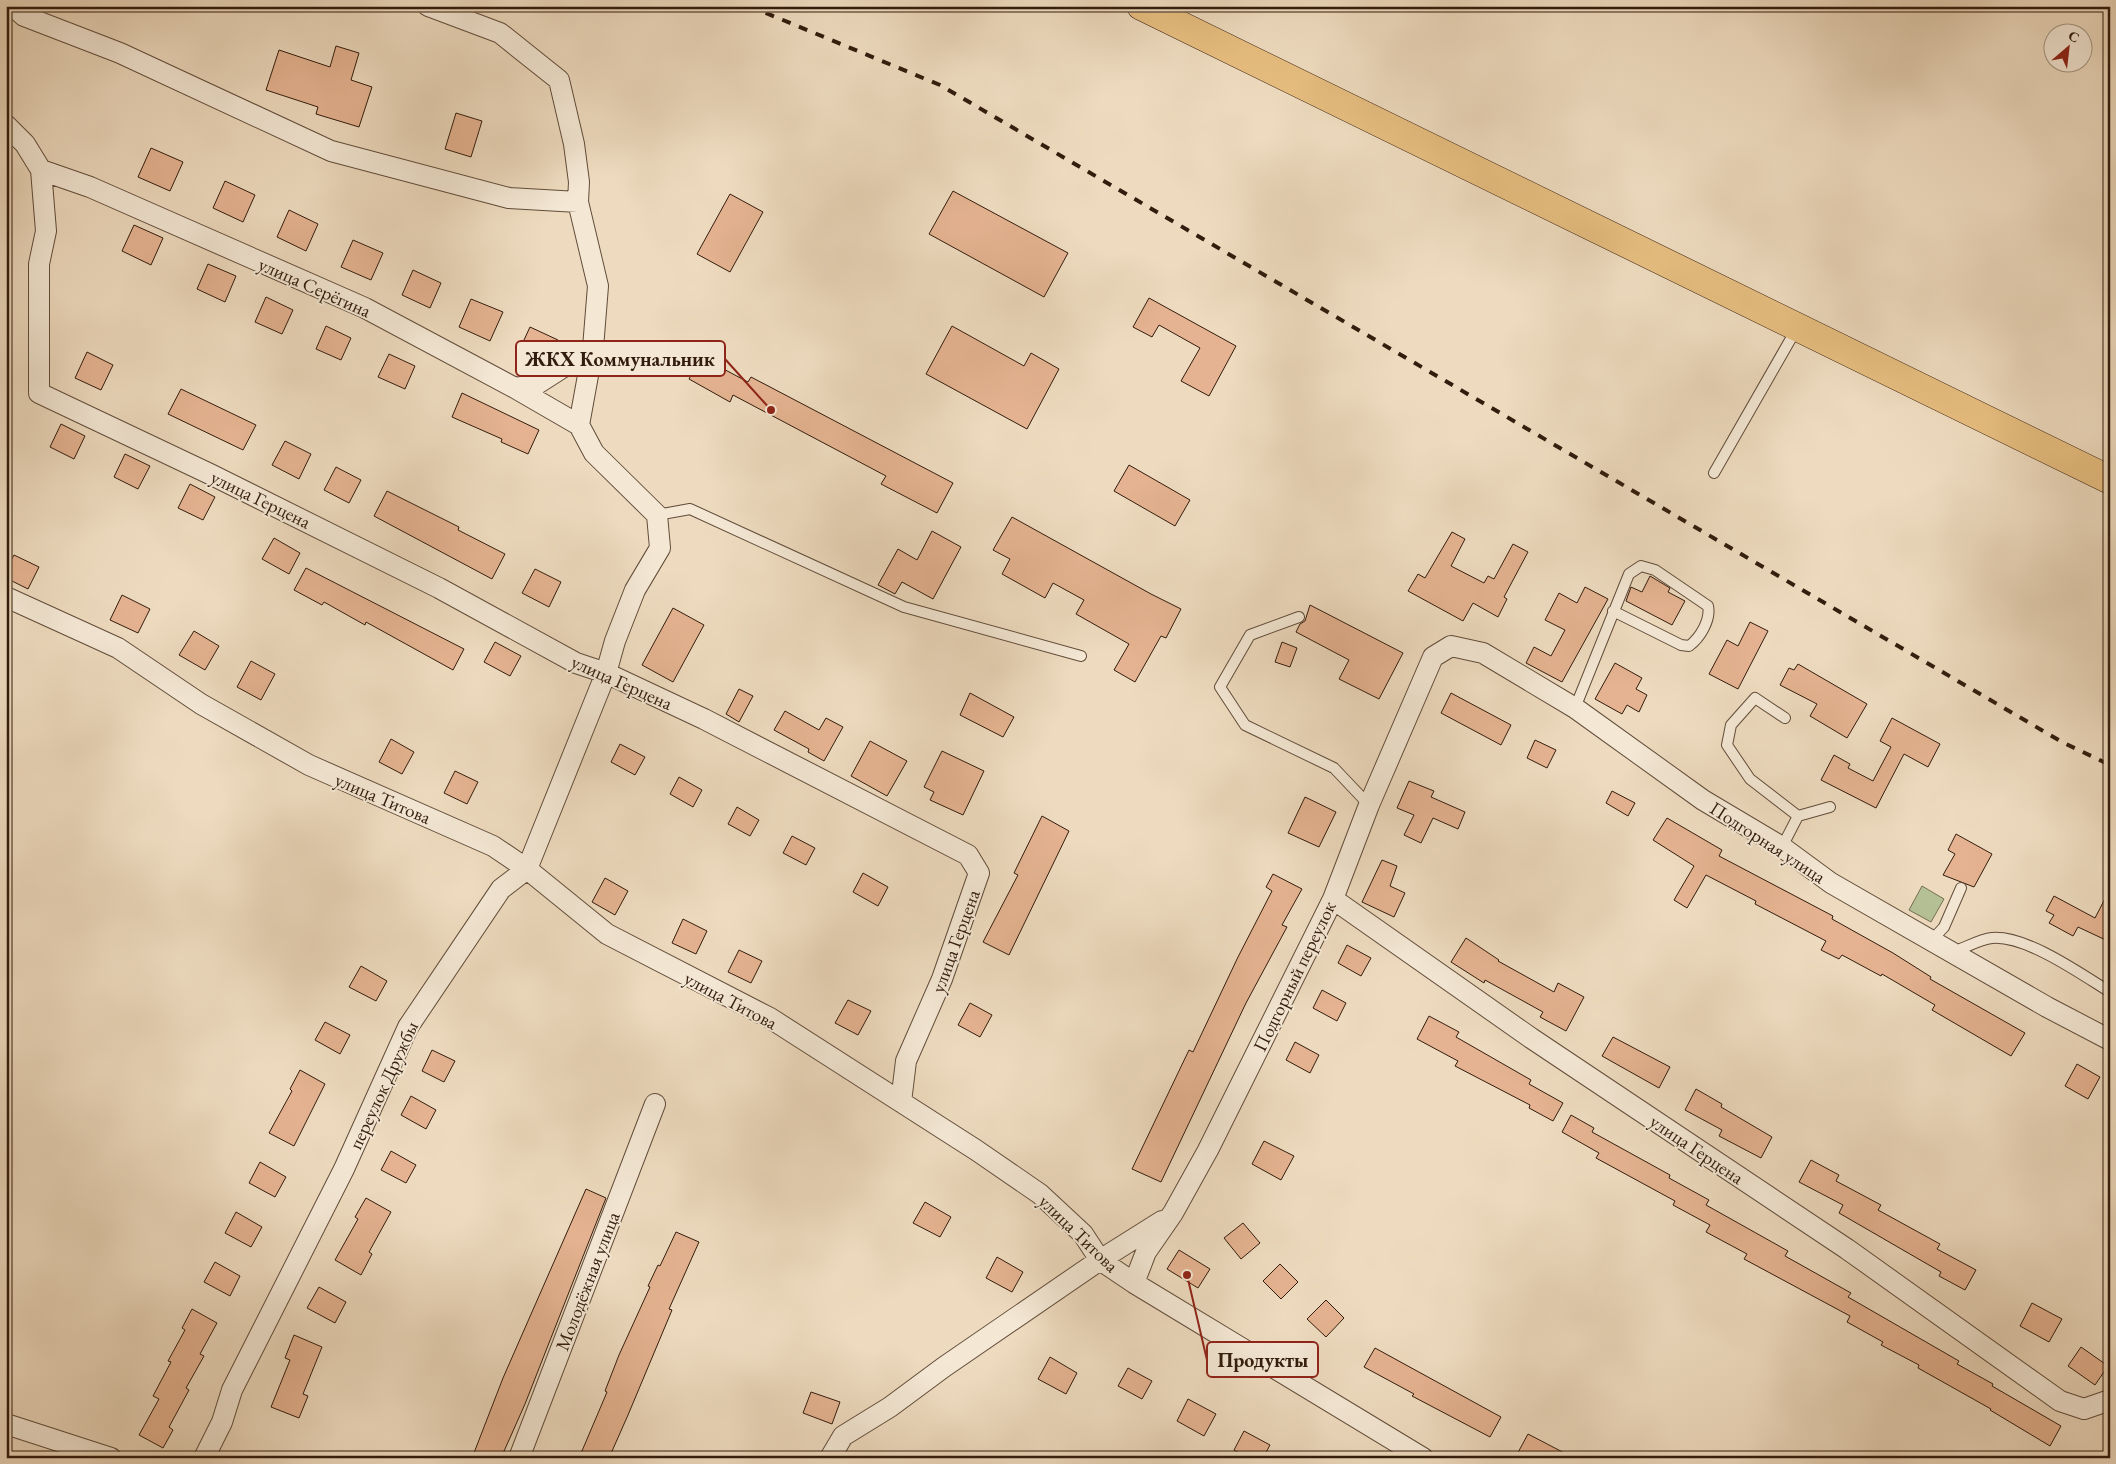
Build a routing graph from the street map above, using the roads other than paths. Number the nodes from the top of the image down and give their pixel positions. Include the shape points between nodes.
1 (13, 6) edge
2 (428, 6) edge
3 (1141, 6) edge
4 (6, 125) edge
5 (41, 170) junction
6 (578, 202) junction
7 (1797, 327) junction
8 (593, 348) junction
9 (515, 388) junction
10 (579, 425) junction
11 (1714, 473) dead end
12 (2110, 480) edge
13 (657, 515) junction
14 (6, 597) edge
15 (1613, 611) junction
16 (1299, 617) dead end
17 (1080, 656) dead end
18 (1433, 657) joint
19 (606, 673) junction
20 (1575, 708) junction
21 (1785, 718) dead end
22 (1369, 805) junction
23 (1830, 808) dead end
24 (1798, 816) junction
25 (1782, 848) junction
26 (527, 870) junction
27 (1961, 888) dead end
28 (1333, 899) junction
29 (1931, 941) junction
30 (1952, 953) junction
31 (2110, 992) edge
32 (2110, 1040) edge
33 (901, 1102) junction
34 (656, 1104) dead end
35 (1173, 1213) junction
36 (1100, 1260) junction
37 (1134, 1283) junction
38 (2110, 1400) edge
39 (6, 1424) edge
40 (111, 1458) edge
41 (204, 1458) edge
42 (519, 1458) edge
43 (830, 1458) edge
44 (1422, 1458) edge

1 - 6 street via 24,16 120,53 331,151 509,198
2 - 6 street via 500,33 559,80 574,144
3 - 7 main road
4 - 5 street via 26,144
5 - 9 street, улица Серёгина via 90,187 365,308
5 - 19 street, улица Герцена via 46,231 39,264 39,393 439,588 576,663
6 - 8 street via 598,286
7 - 11 lane
7 - 12 main road
8 - 9 street via 537,384
8 - 10 street
9 - 10 street, улица Серёгина
10 - 13 street via 594,454
13 - 17 lane via 690,509 904,607
13 - 19 street via 660,548 635,590
14 - 26 street, улица Титова via 118,648 201,704 308,765 493,846
15 - 15 lane via 1629,574 1641,566 1655,570 1708,606 1710,615 1689,646
15 - 20 lane
16 - 22 lane via 1250,635 1220,687 1245,725 1334,768
18 - 20 street, Подгорная улица via 1451,646 1483,653
18 - 22 street, Подгорный переулок
19 - 26 street
19 - 33 street, улица Герцена via 704,719 968,855 980,873 942,979 906,1061
20 - 25 street, Подгорная улица via 1703,800
21 - 24 lane via 1755,698 1731,725 1727,745 1750,778
22 - 28 street, Подгорный переулок
23 - 24 lane
24 - 25 lane
25 - 29 street, Подгорная улица via 1831,883
26 - 33 street, улица Титова via 608,934 770,1018
26 - 41 street, переулок Дружбы via 502,889 408,1027 344,1170 232,1390 222,1422
27 - 29 lane via 1944,927
28 - 35 street, Подгорный переулок via 1208,1150
28 - 38 street, улица Герцена via 1531,1038 1847,1249 2060,1401 2084,1409
29 - 30 street, Подгорная улица
30 - 31 lane via 1991,938 2010,939 2048,955
30 - 32 street, Подгорная улица
33 - 36 street, улица Титова via 1040,1194 1084,1234
34 - 42 street, Молодёжная улица
35 - 36 street
35 - 37 street, Подгорный переулок via 1146,1252
36 - 37 street, улица Титова
36 - 43 street via 890,1407 843,1436
37 - 44 street, улица Титова
39 - 40 street

